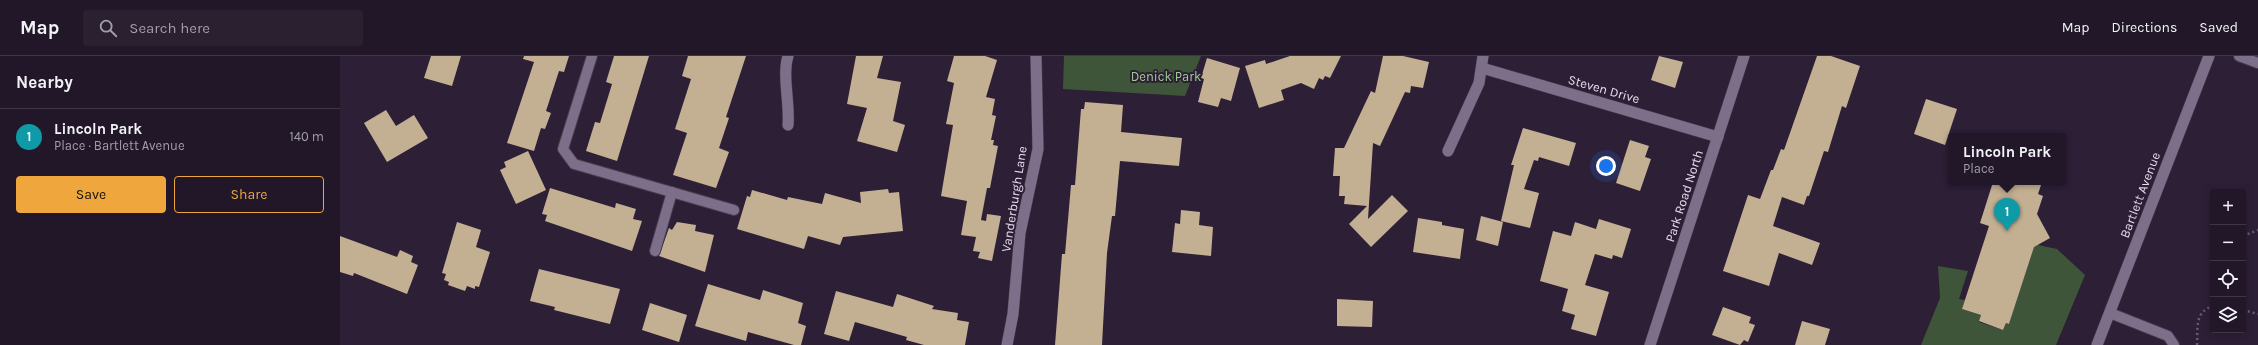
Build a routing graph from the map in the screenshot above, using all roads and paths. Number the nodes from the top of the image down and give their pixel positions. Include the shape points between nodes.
1 (592, 56) edge
2 (788, 56) edge
3 (1036, 56) edge
4 (1483, 56) edge
5 (1744, 56) edge
6 (2209, 56) edge
7 (2239, 56) edge
8 (2258, 62) edge
9 (1482, 68) junction
10 (788, 125) dead end
11 (1718, 137) junction
12 (1448, 151) dead end
13 (672, 192) junction
14 (734, 210) dead end
15 (2258, 230) edge
16 (2246, 235) edge
17 (655, 250) dead end
18 (2210, 308) edge
19 (2246, 311) edge
20 (2110, 313) junction
21 (2258, 314) edge
22 (1007, 345) edge
23 (1650, 345) edge
24 (2097, 345) edge
25 (2174, 345) edge
26 (2197, 345) edge

1 - 13 lane via 563,149 574,164
2 - 10 street
3 - 22 street, Vanderburgh Lane via 1038,149 1020,233 1013,314
4 - 9 street
5 - 11 street, Park Road North
6 - 20 street, Bartlett Avenue
7 - 8 lane
9 - 11 street, Steven Drive
9 - 12 street via 1479,83
11 - 23 street, Park Road North
13 - 14 lane
13 - 17 lane
15 - 16 path
18 - 26 path via 2200,314 2197,321
19 - 21 path
20 - 24 street, Bartlett Avenue
20 - 25 lane via 2168,336

